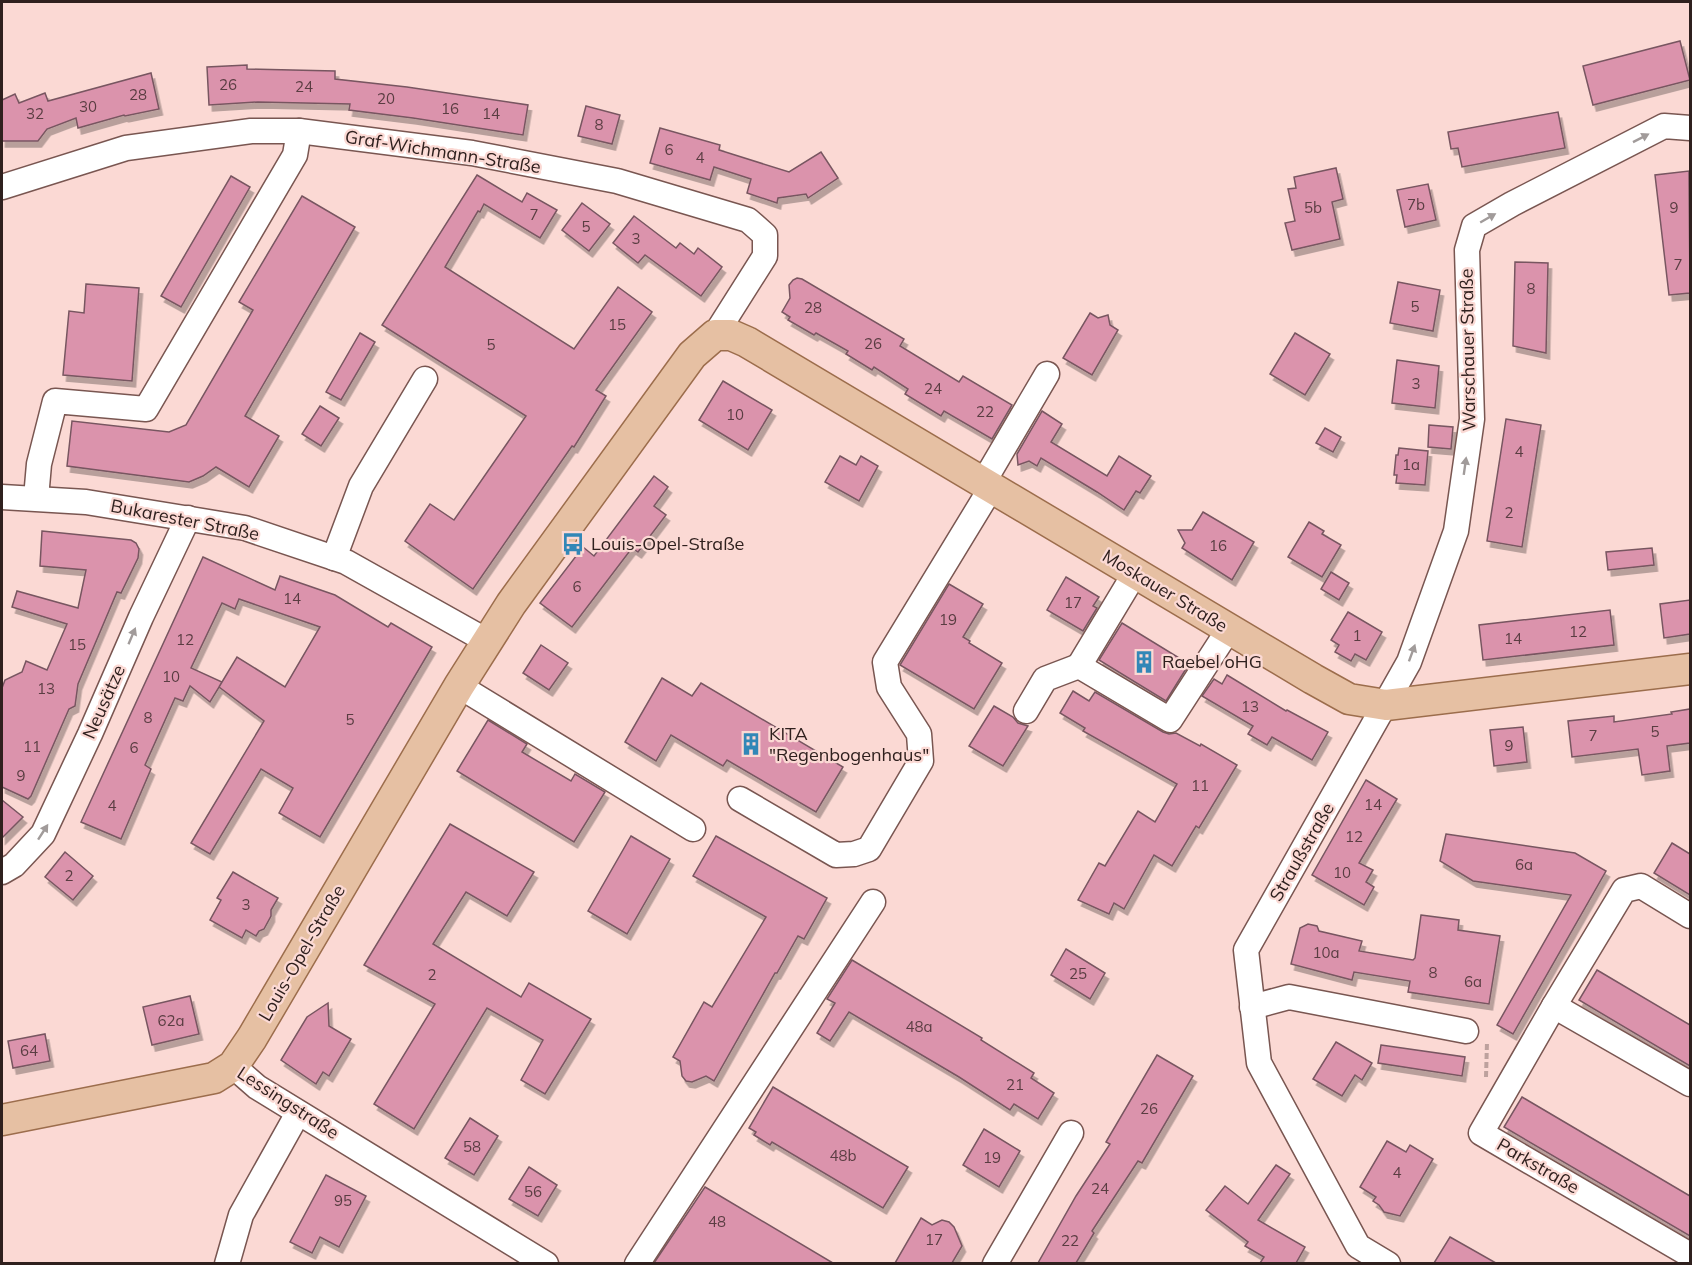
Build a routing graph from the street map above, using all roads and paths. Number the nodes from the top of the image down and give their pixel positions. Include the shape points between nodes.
1 (1690, 128) edge
2 (299, 131) junction
3 (2, 187) edge
4 (715, 334) junction
5 (1047, 374) dead end
6 (425, 379) dead end
7 (987, 485) junction
8 (2, 497) edge
9 (36, 498) junction
10 (188, 518) junction
11 (334, 558) junction
12 (1135, 573) junction
13 (1229, 629) junction
14 (487, 641) junction
15 (1079, 666) junction
16 (1690, 669) edge
17 (459, 686) junction
18 (1386, 705) junction
19 (1026, 711) dead end
20 (740, 799) dead end
21 (693, 829) dead end
22 (2, 873) edge
23 (873, 902) dead end
24 (1690, 916) edge
25 (1554, 1006) junction
26 (1252, 1007) junction
27 (1466, 1031) joint
28 (233, 1066) junction
29 (1690, 1084) edge
30 (298, 1113) junction
31 (1490, 1116) junction
32 (2, 1120) edge
33 (1071, 1133) dead end
34 (1353, 1255) edge
35 (1690, 1255) edge
36 (227, 1263) edge
37 (546, 1263) edge
38 (637, 1263) edge
39 (995, 1263) edge
40 (1388, 1263) edge

18 -> 1 street, Warschauer Straße via 1409,662 1456,531 1472,419 1467,250 1474,226 1664,126
2 - 3 street, Graf-Wichmann-Straße via 252,131 126,148
2 - 4 street, Graf-Wichmann-Straße via 472,153 617,181 748,220 765,235 765,256
2 - 9 street via 295,155 146,409 55,401 39,464
4 - 7 main road, Moskauer Straße via 747,342
4 - 14 main road, Louis-Opel-Straße via 692,355 537,566
5 - 7 street
6 - 11 street via 361,486
7 - 12 main road, Moskauer Straße
7 - 20 street via 885,662 889,687 920,734 921,761 869,849 836,855
8 - 9 street, Bukarester Straße
9 - 10 street, Bukarester Straße
10 - 11 street, Bukarester Straße via 245,528
22 -> 10 street, Neusätze via 43,834
11 - 14 street, Bukarester Straße
12 - 13 main road, Moskauer Straße
12 - 15 street
13 - 15 street via 1170,720
13 - 18 main road, Moskauer Straße via 1349,699
14 - 17 main road, Louis-Opel-Straße
15 - 19 street via 1045,679
16 - 18 main road, Moskauer Straße
17 - 21 street
17 - 28 main road, Louis-Opel-Straße
18 - 26 street, Straußstraße via 1246,950
23 - 38 street
24 - 25 street, Parkstraße via 1641,886 1624,890
25 - 29 street
25 - 31 street, Parkstraße
26 - 27 street via 1289,997
26 - 34 street, Straußstraße via 1258,1063
27 - 31 path via 1487,1035
28 - 30 street, Lessingstraße
28 - 32 main road, Lessingstraße via 214,1077
30 - 36 street via 241,1215
30 - 37 street, Lessingstraße
31 - 35 street, Parkstraße via 1481,1133
33 - 39 street
34 - 40 street, Straußstraße

